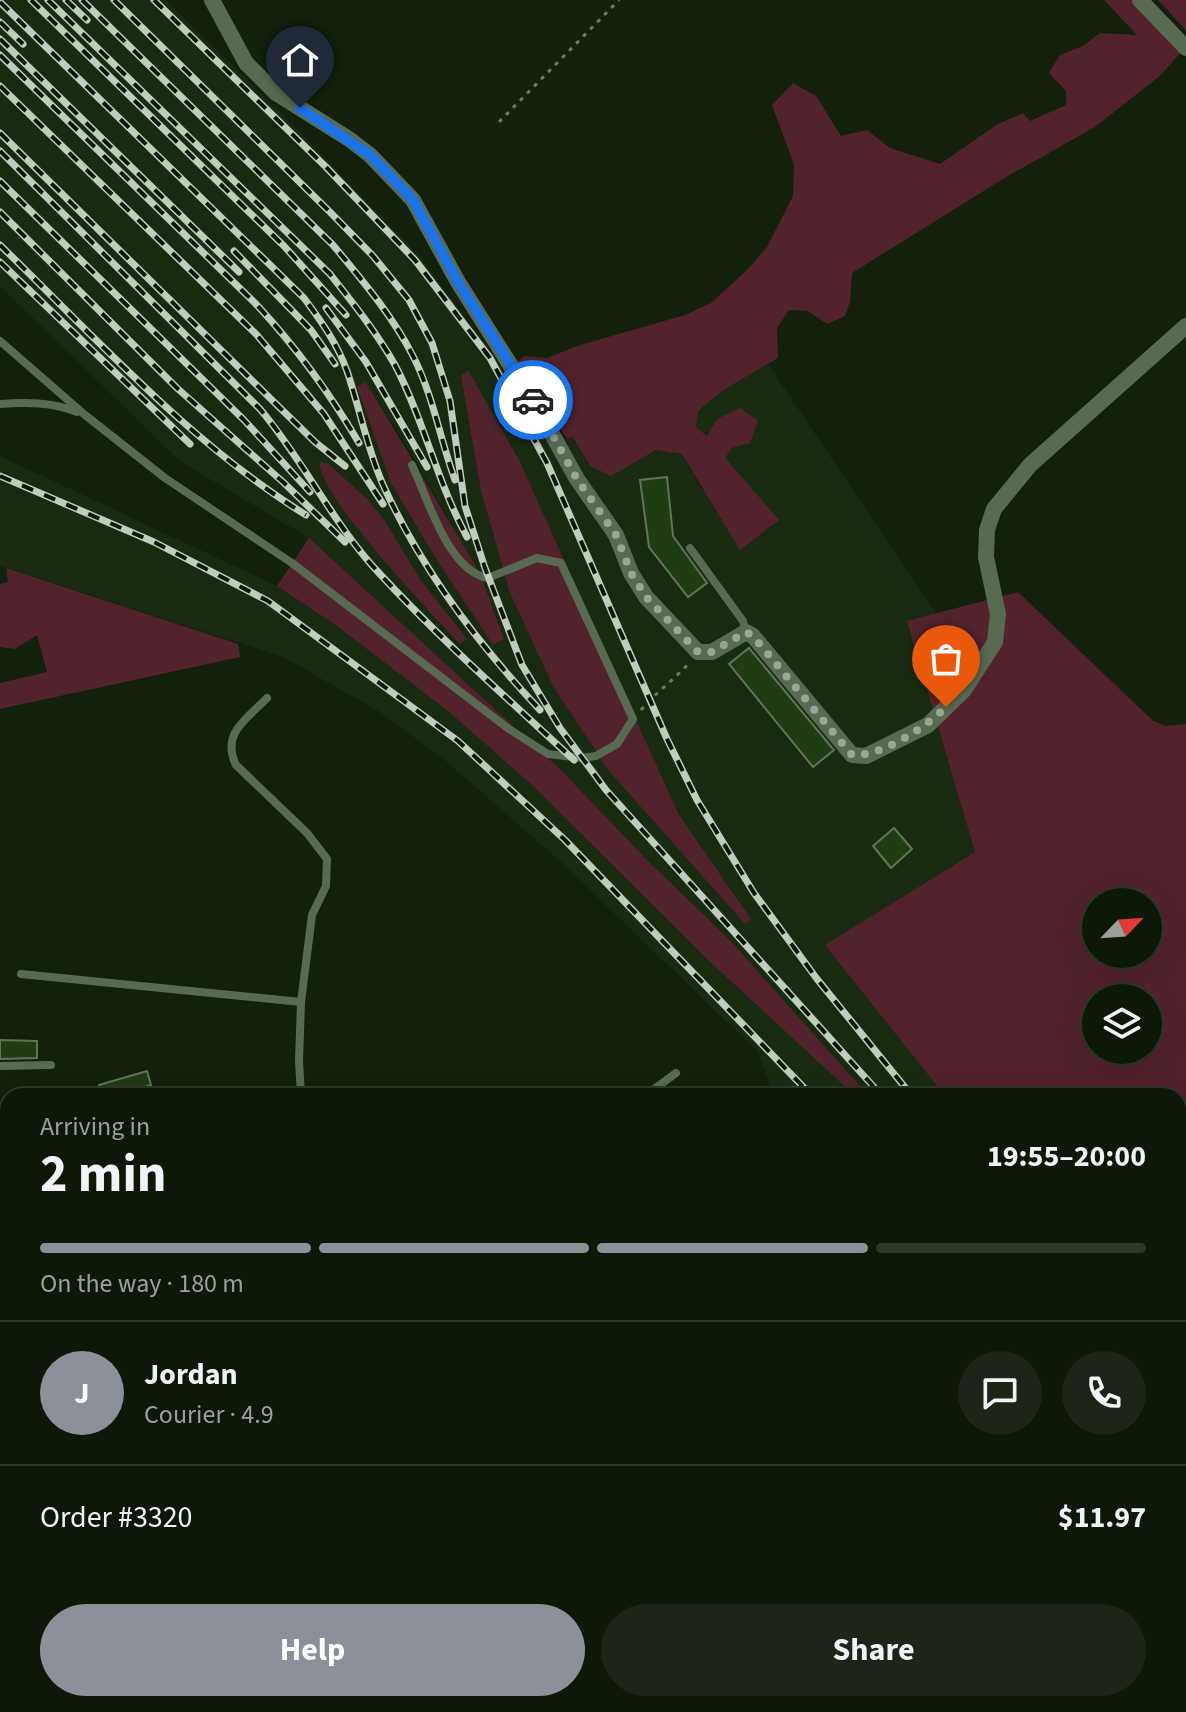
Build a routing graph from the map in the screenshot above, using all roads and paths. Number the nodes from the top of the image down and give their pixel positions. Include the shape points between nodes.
1 (212, 0) edge
2 (619, 0) edge
3 (1140, 0) edge
4 (1186, 48) edge
5 (499, 122) dead end
6 (1186, 326) edge
7 (0, 341) edge
8 (0, 404) edge
9 (85, 415) junction
10 (412, 465) dead end
11 (690, 548) dead end
12 (746, 632) junction
13 (698, 652) junction
14 (267, 698) dead end
15 (633, 719) junction
16 (21, 974) dead end
17 (301, 1002) junction
18 (51, 1065) dead end
19 (0, 1066) edge
20 (676, 1073) dead end
21 (301, 1088) edge
22 (656, 1088) edge

1 - 13 street via 246,63 276,93 370,155 413,200 577,479 616,535 646,597
2 - 5 path
3 - 4 street
6 - 12 street via 1030,465 994,509 986,557 998,614 995,642 964,690 928,725 866,756 852,755
7 - 9 lane
8 - 9 lane via 29,402
9 - 15 lane via 548,754 596,756 617,744
10 - 15 lane via 453,554 468,571 488,578 537,558 561,563
11 - 12 lane
12 - 13 street via 712,652
13 - 15 path
14 - 17 lane via 232,734 229,751 236,765 327,859 326,886 312,915
16 - 17 lane
17 - 21 lane
18 - 19 lane
20 - 22 lane

